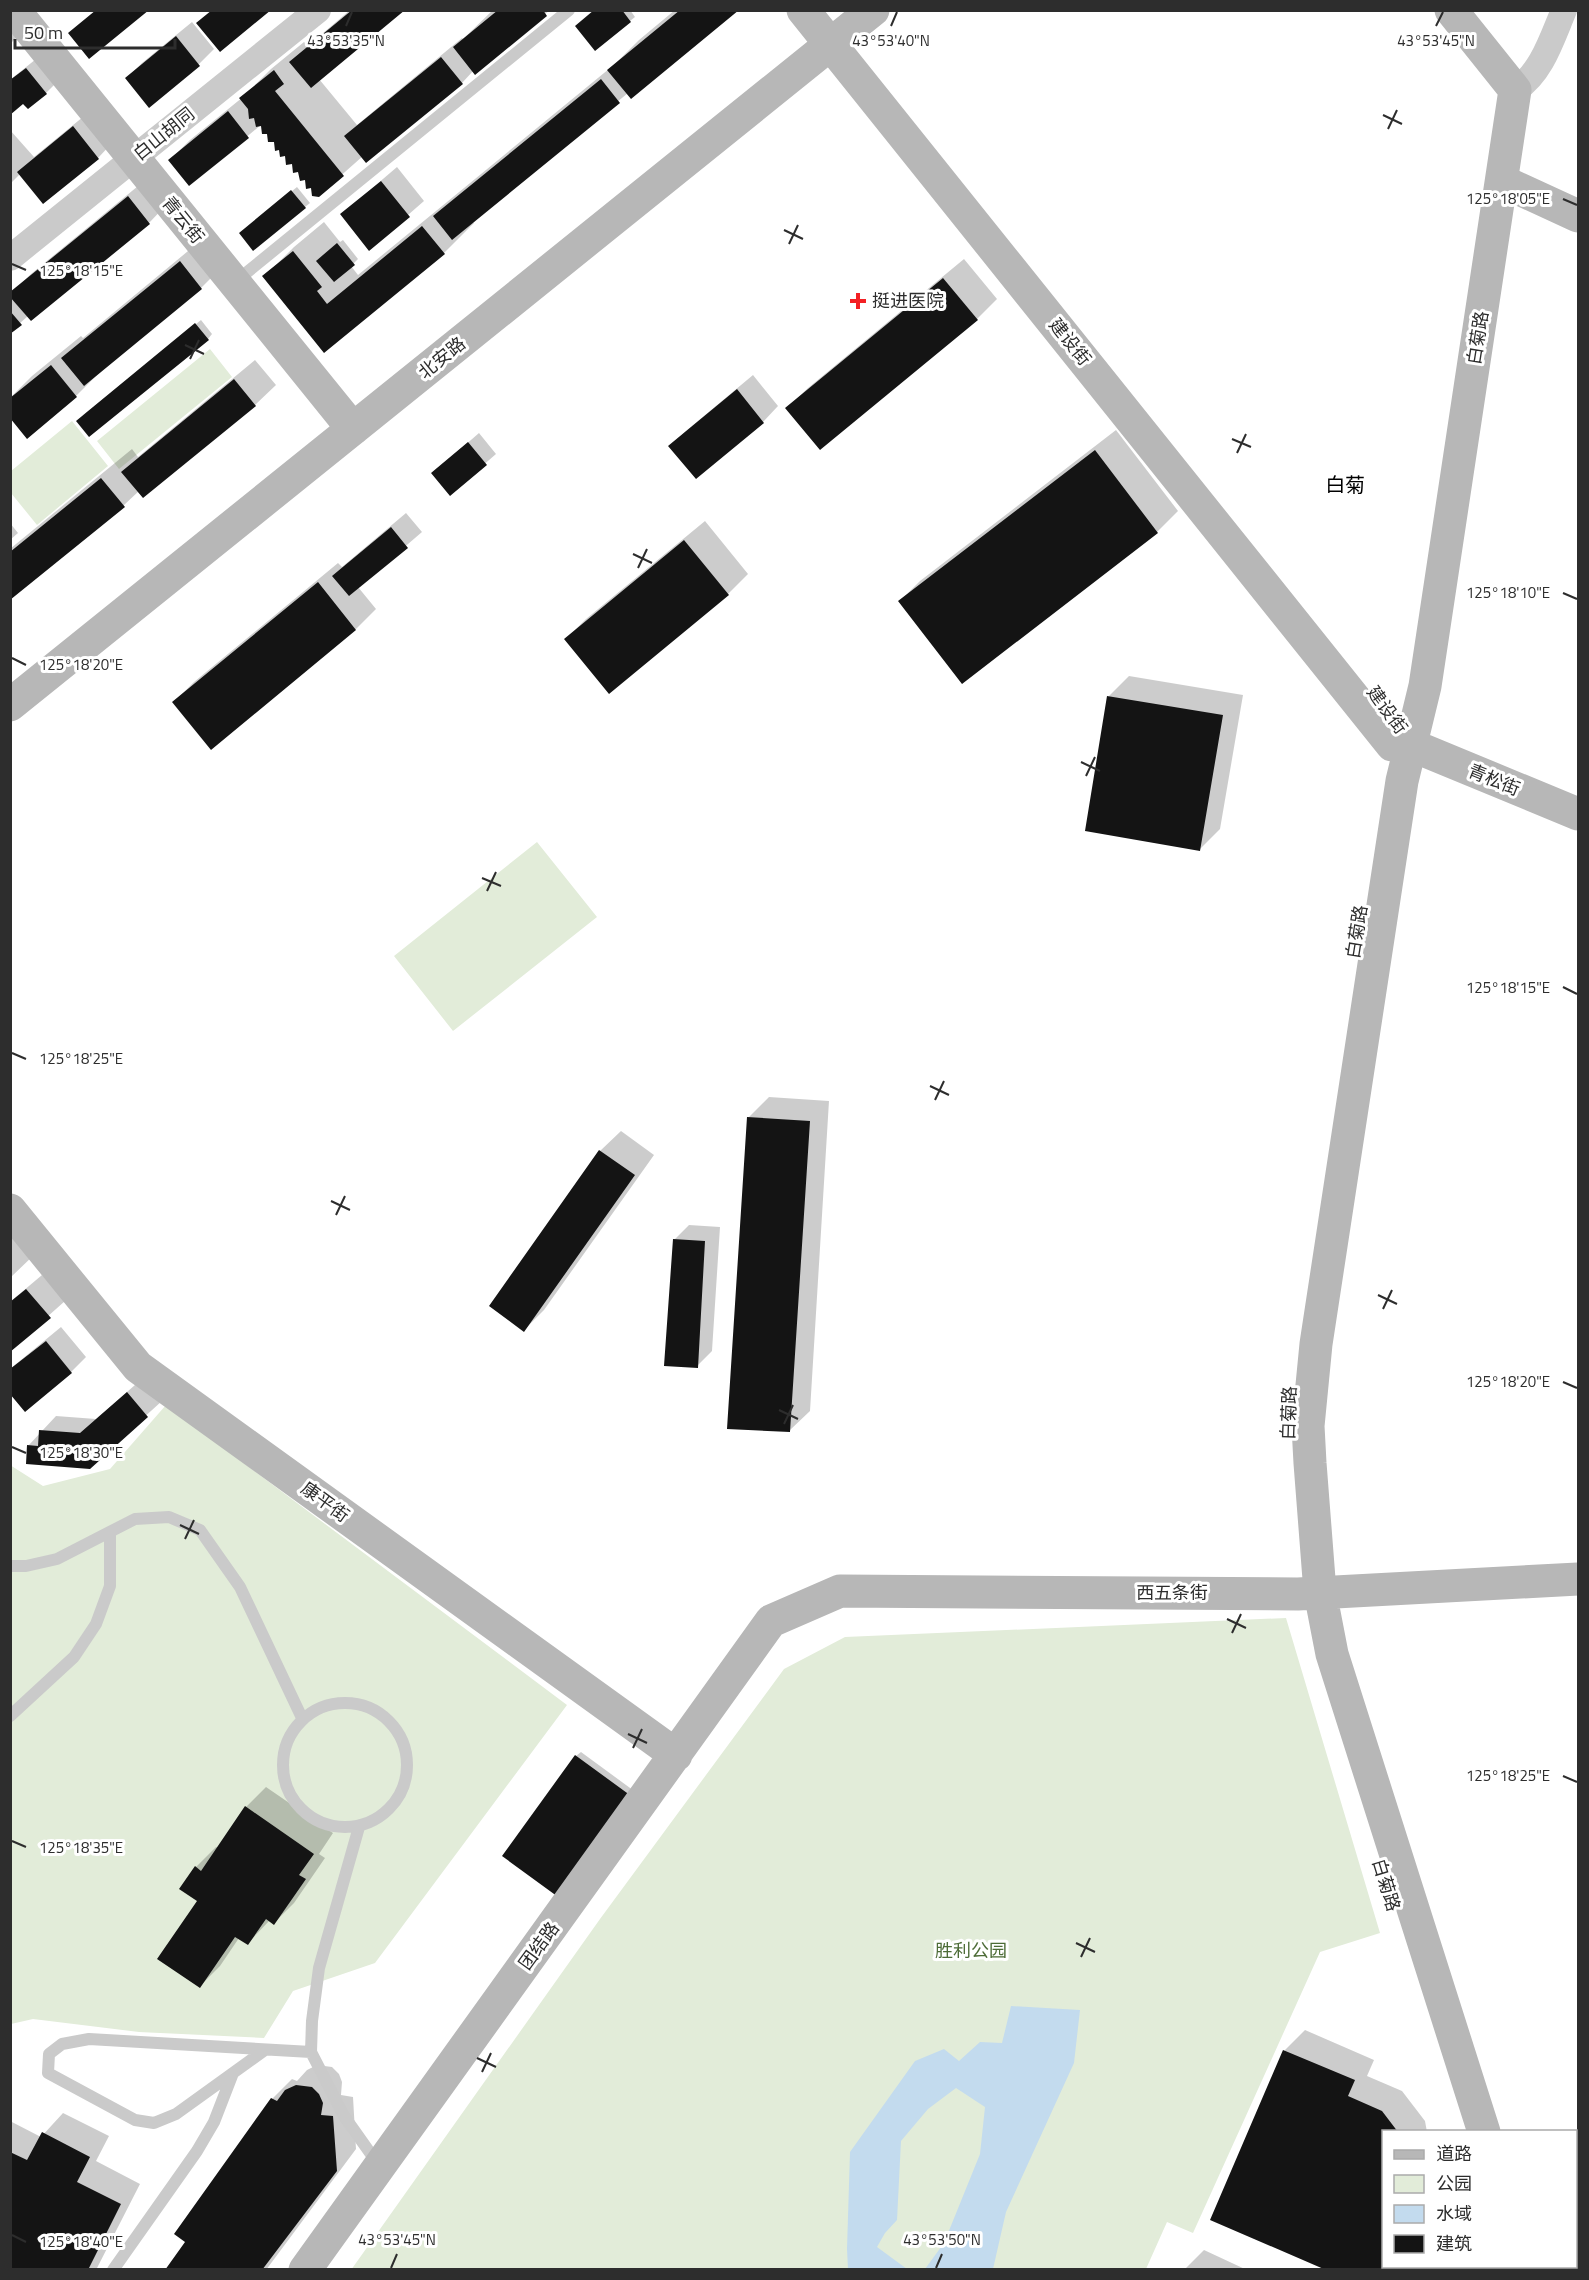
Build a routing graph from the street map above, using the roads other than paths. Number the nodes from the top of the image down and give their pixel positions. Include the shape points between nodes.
1 (14, 10) edge
2 (318, 10) edge
3 (803, 10) edge
4 (873, 10) edge
5 (1451, 10) edge
6 (1564, 10) edge
7 (563, 12) edge
8 (837, 29) edge
9 (1515, 90) junction
10 (134, 159) junction
11 (1502, 182) junction
12 (1578, 216) edge
13 (10, 258) edge
14 (234, 283) junction
15 (353, 429) junction
16 (10, 705) edge
17 (1402, 739) junction
18 (1578, 814) edge
19 (10, 1210) edge
20 (110, 1532) junction
21 (10, 1566) edge
22 (1578, 1579) edge
23 (1309, 1593) junction
24 (771, 1621) joint
25 (10, 1716) edge
26 (302, 1718) junction
27 (676, 1755) junction
28 (359, 1827) junction
29 (265, 2050) junction
30 (311, 2052) junction
31 (233, 2073) junction
32 (1462, 2130) edge
33 (1483, 2130) edge
34 (380, 2166) junction
35 (113, 2270) edge
36 (305, 2270) edge

1 - 10 street, 青云街
2 - 10 street, 白山胡同
3 - 8 street, 建设街
4 - 8 street, 北安路
5 - 9 street
6 - 9 street via 1534,74
7 - 14 lane
8 - 15 street, 北安路
8 - 17 street, 建设街
9 - 11 street, 白菊路
10 - 13 street, 白山胡同
10 - 14 street, 青云街
11 - 12 street
11 - 17 street, 白菊路 via 1425,686
14 - 15 street, 青云街
15 - 16 street, 北安路
17 - 18 street, 青松街
17 - 23 street, 白菊路 via 1381,777 1291,1370 1287,1424
19 - 27 street, 康平街 via 138,1367
20 - 21 lane via 57,1559
20 - 25 lane via 110,1586 96,1624 74,1657
20 - 26 lane via 135,1519 169,1517 200,1530 240,1587
22 - 23 street, 西五条街
23 - 24 street, 西五条街 via 840,1591
23 - 32 street, 白菊路 via 1314,1658
23 - 33 street, 白菊路 via 1332,1654
24 - 27 street, 团结路
26 - 28 lane via 286,1744 282,1767 285,1787 297,1806 315,1821 337,1828
26 - 28 lane via 328,1704 350,1702 381,1713 396,1728 408,1756 405,1786 386,1812
27 - 34 street, 团结路
28 - 30 lane via 320,1968
29 - 30 lane
29 - 31 lane
29 - 31 lane via 89,2040 62,2044 49,2054 48,2073 135,2121 154,2123 176,2114
30 - 34 lane via 344,2116
31 - 35 lane via 214,2122 197,2151
34 - 36 street, 团结路

